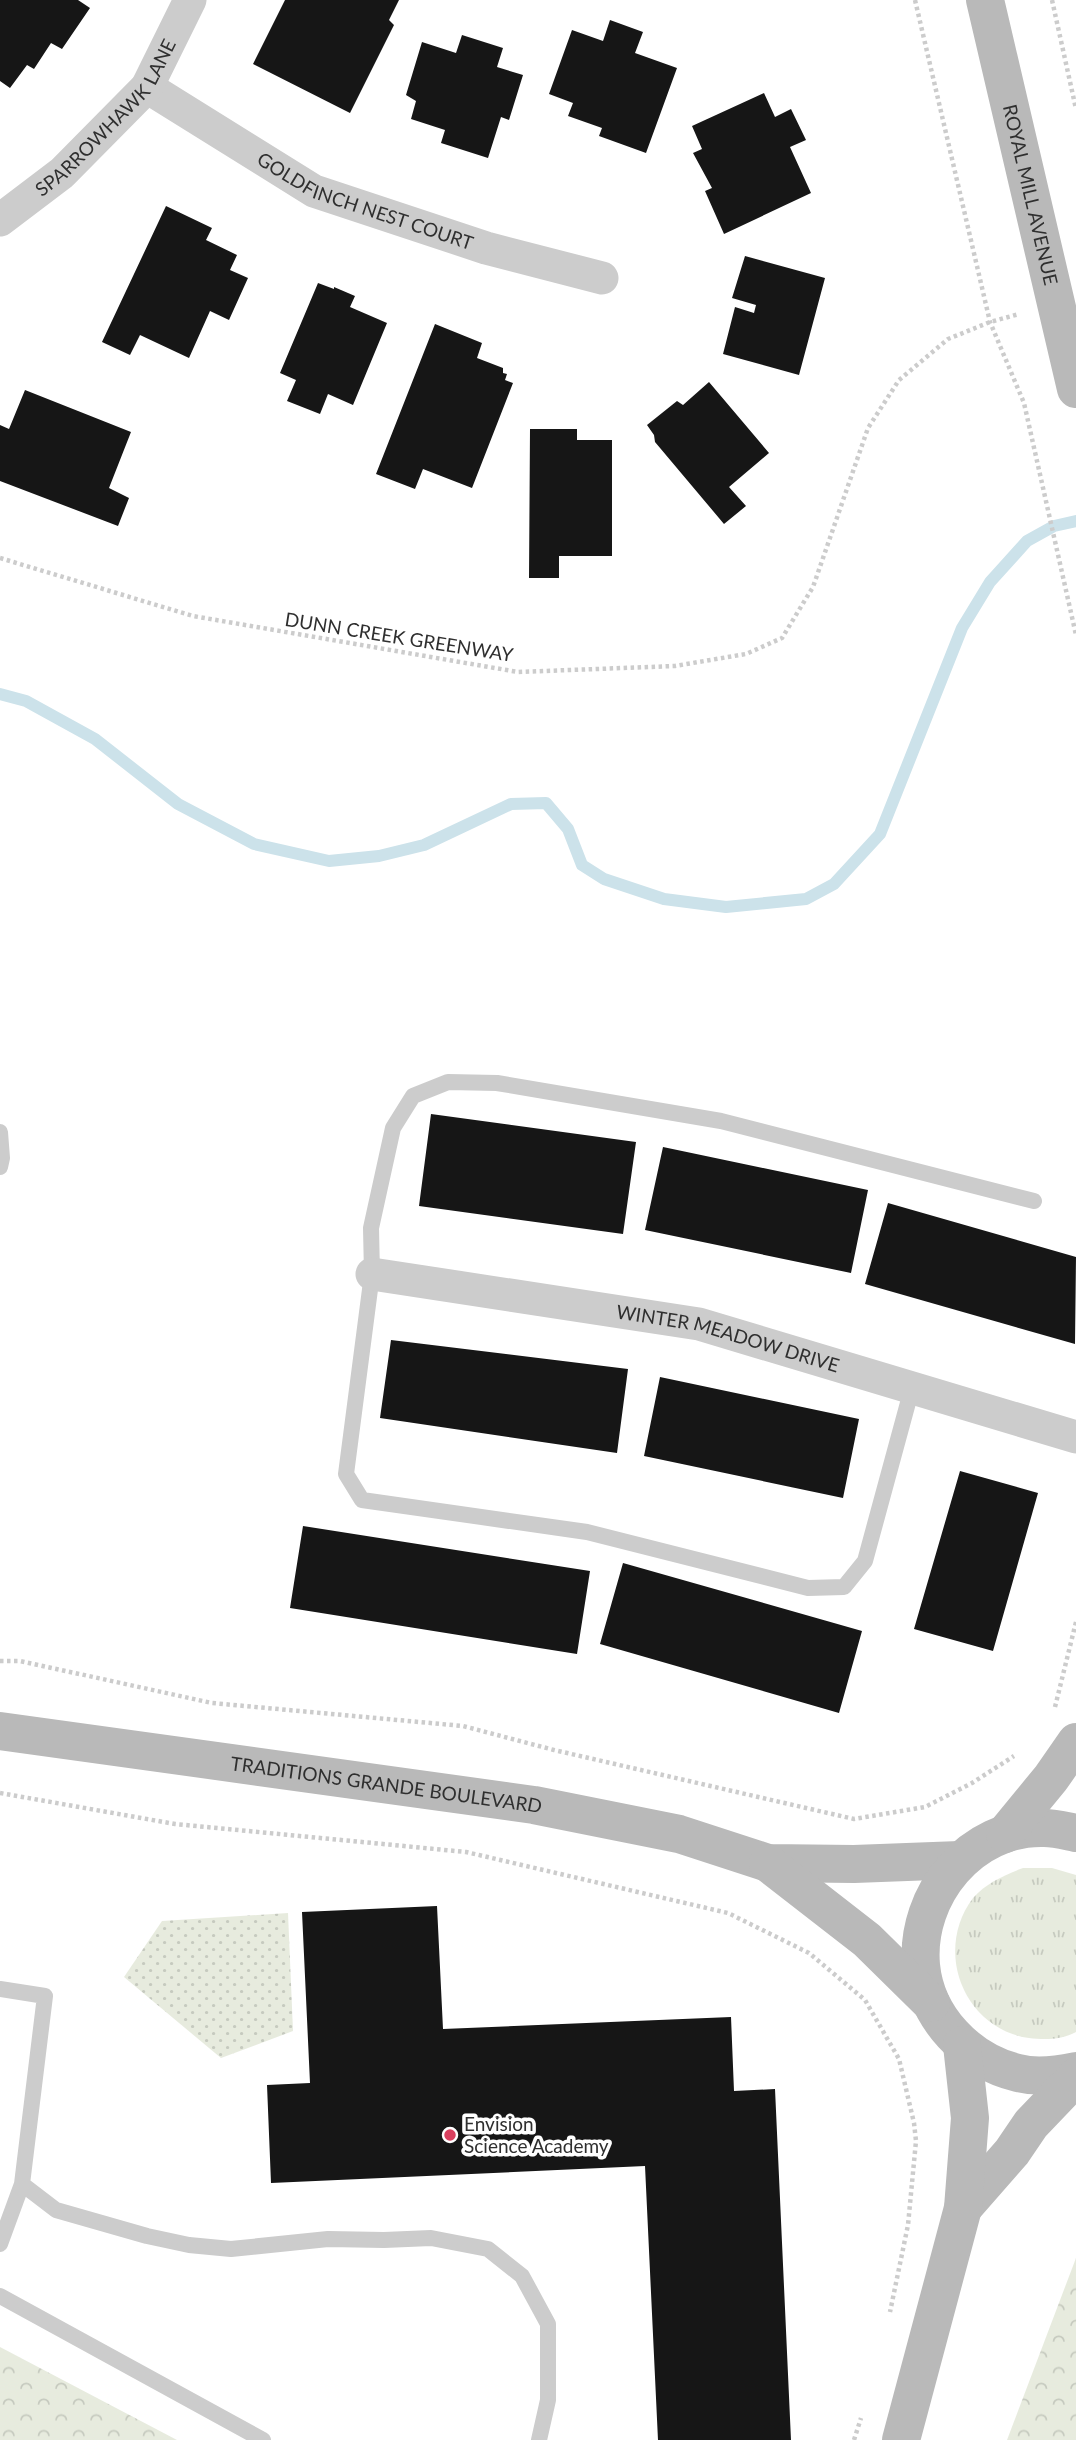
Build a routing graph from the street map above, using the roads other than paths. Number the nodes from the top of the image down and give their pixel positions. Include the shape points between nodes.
1 (190, 0) edge
2 (985, 0) edge
3 (147, 87) junction
4 (0, 220) edge
5 (602, 278) dead end
6 (1076, 389) edge
7 (0, 1132) edge
8 (0, 1167) edge
9 (1034, 1201) dead end
10 (372, 1274) junction
11 (912, 1388) junction
12 (1076, 1437) edge
13 (0, 1731) edge
14 (1076, 1742) edge
15 (1076, 1833) edge
16 (1005, 1834) junction
17 (960, 1860) junction
18 (768, 1863) junction
19 (0, 1989) edge
20 (932, 2004) junction
21 (962, 2045) junction
22 (1076, 2071) edge
23 (1076, 2077) edge
24 (22, 2184) junction
25 (964, 2208) junction
26 (0, 2244) edge
27 (0, 2296) edge
28 (262, 2440) edge
29 (540, 2440) edge
30 (901, 2440) edge

1 - 3 street, SPARROWHAWK LANE
2 - 6 main road, ROYAL MILL AVENUE
3 - 4 street, SPARROWHAWK LANE via 62,173
3 - 5 street, GOLDFINCH NEST COURT via 314,191 486,248
7 - 8 lane
9 - 10 lane via 721,1121 497,1083 448,1082 413,1096 393,1128 371,1228
10 - 11 street, WINTER MEADOW DRIVE via 699,1324
10 - 11 lane via 346,1474 362,1500 587,1532 808,1588 844,1587 865,1562
11 - 12 street, WINTER MEADOW DRIVE
13 - 18 main road, TRADITIONS GRANDE BOULEVARD via 534,1805 679,1834
14 - 16 main road
15 - 16 main road via 1044,1828
16 - 17 main road
17 - 18 main road, TRADITIONS GRANDE BOULEVARD
17 - 20 main road via 937,1890 923,1927 921,1966
18 - 20 main road, TRADITIONS GRANDE BOULEVARD via 867,1940
19 - 24 lane via 45,1996
20 - 21 main road
21 - 22 main road via 989,2063 1019,2074 1051,2076
21 - 25 main road via 970,2118
23 - 25 main road via 1031,2124
24 - 26 lane
24 - 29 lane via 56,2210 189,2245 230,2249 328,2239 431,2238 488,2249 522,2276 548,2324 548,2400
25 - 30 main road
27 - 28 lane

